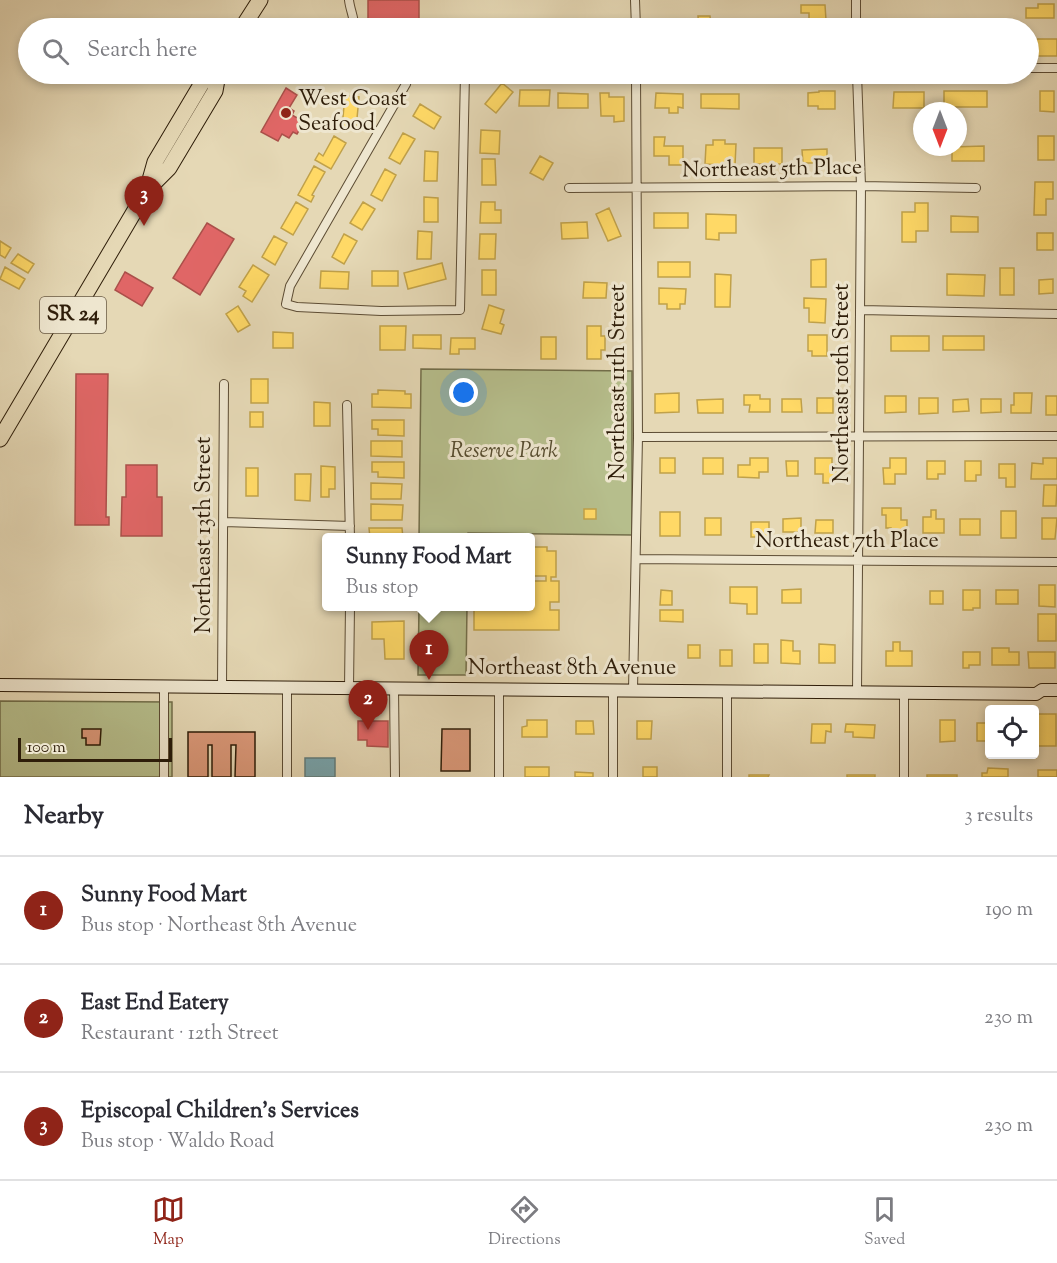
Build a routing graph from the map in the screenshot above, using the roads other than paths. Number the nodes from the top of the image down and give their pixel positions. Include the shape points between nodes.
1 (260, 0) edge
2 (349, 0) edge
3 (635, 0) edge
4 (856, 0) edge
5 (248, 18) edge
6 (353, 18) edge
7 (636, 18) edge
8 (856, 18) edge
9 (1039, 68) edge
10 (1057, 68) edge
11 (202, 84) edge
12 (216, 84) edge
13 (406, 84) edge
14 (465, 84) edge
15 (636, 84) edge
16 (857, 84) edge
17 (861, 186) junction
18 (569, 188) dead end
19 (976, 188) dead end
20 (637, 189) junction
21 (147, 190) junction
22 (861, 310) junction
23 (1057, 314) edge
24 (224, 384) dead end
25 (347, 405) dead end
26 (861, 435) junction
27 (1057, 436) edge
28 (638, 437) junction
29 (0, 439) edge
30 (224, 522) junction
31 (350, 526) junction
32 (350, 533) edge
33 (637, 559) junction
34 (859, 560) junction
35 (1057, 562) edge
36 (350, 611) edge
37 (0, 685) edge
38 (164, 687) junction
39 (222, 687) junction
40 (287, 688) junction
41 (349, 688) junction
42 (394, 688) junction
43 (499, 689) junction
44 (613, 690) junction
45 (633, 690) junction
46 (1057, 690) edge
47 (727, 691) junction
48 (857, 692) junction
49 (904, 693) junction
50 (1036, 694) junction
51 (1057, 699) edge
52 (164, 777) edge
53 (287, 777) edge
54 (395, 777) edge
55 (499, 777) edge
56 (613, 777) edge
57 (727, 777) edge
58 (904, 777) edge

1 - 5 highway
2 - 6 street
3 - 7 street
4 - 8 street
9 - 10 street
11 - 21 highway, SR 24 via 155,162
12 - 21 highway, SR 24 via 169,168
13 - 14 street via 290,286 286,304 381,311 460,310
15 - 20 street, Northeast 11th Street
16 - 17 street, Northeast 10th Street
17 - 19 street, Northeast 5th Place
17 - 20 street, Northeast 5th Place
17 - 22 street, Northeast 10th Street
18 - 20 street, Northeast 5th Place
20 - 28 street, Northeast 11th Street
21 - 29 highway, SR 24
22 - 23 street
22 - 26 street, Northeast 10th Street
24 - 30 street, Northeast 13th Street
25 - 31 street
26 - 27 street
26 - 28 street
26 - 34 street, Northeast 10th Street
28 - 33 street, Northeast 11th Street
30 - 31 street
30 - 39 street, Northeast 13th Street
31 - 32 street
33 - 34 street, Northeast 7th Place
33 - 45 street, Northeast 11th Street
34 - 35 street, Northeast 7th Place
34 - 48 street, Northeast 10th Street
36 - 41 street
37 - 38 street, Northeast 8th Avenue
38 - 39 street, Northeast 8th Avenue
38 - 52 street
39 - 40 street, Northeast 8th Avenue
40 - 41 street, Northeast 8th Avenue
40 - 53 street
41 - 42 street, Northeast 8th Avenue
42 - 43 street, Northeast 8th Avenue
42 - 54 street
43 - 44 street, Northeast 8th Avenue
43 - 55 street
44 - 45 street, Northeast 8th Avenue
44 - 56 street
45 - 47 street, Northeast 8th Avenue
46 - 50 street, Northeast 8th Avenue
47 - 48 street, Northeast 8th Avenue
47 - 57 street
48 - 49 street, Northeast 8th Avenue
49 - 50 street, Northeast 8th Avenue
49 - 58 street
50 - 51 street, Northeast 8th Avenue

